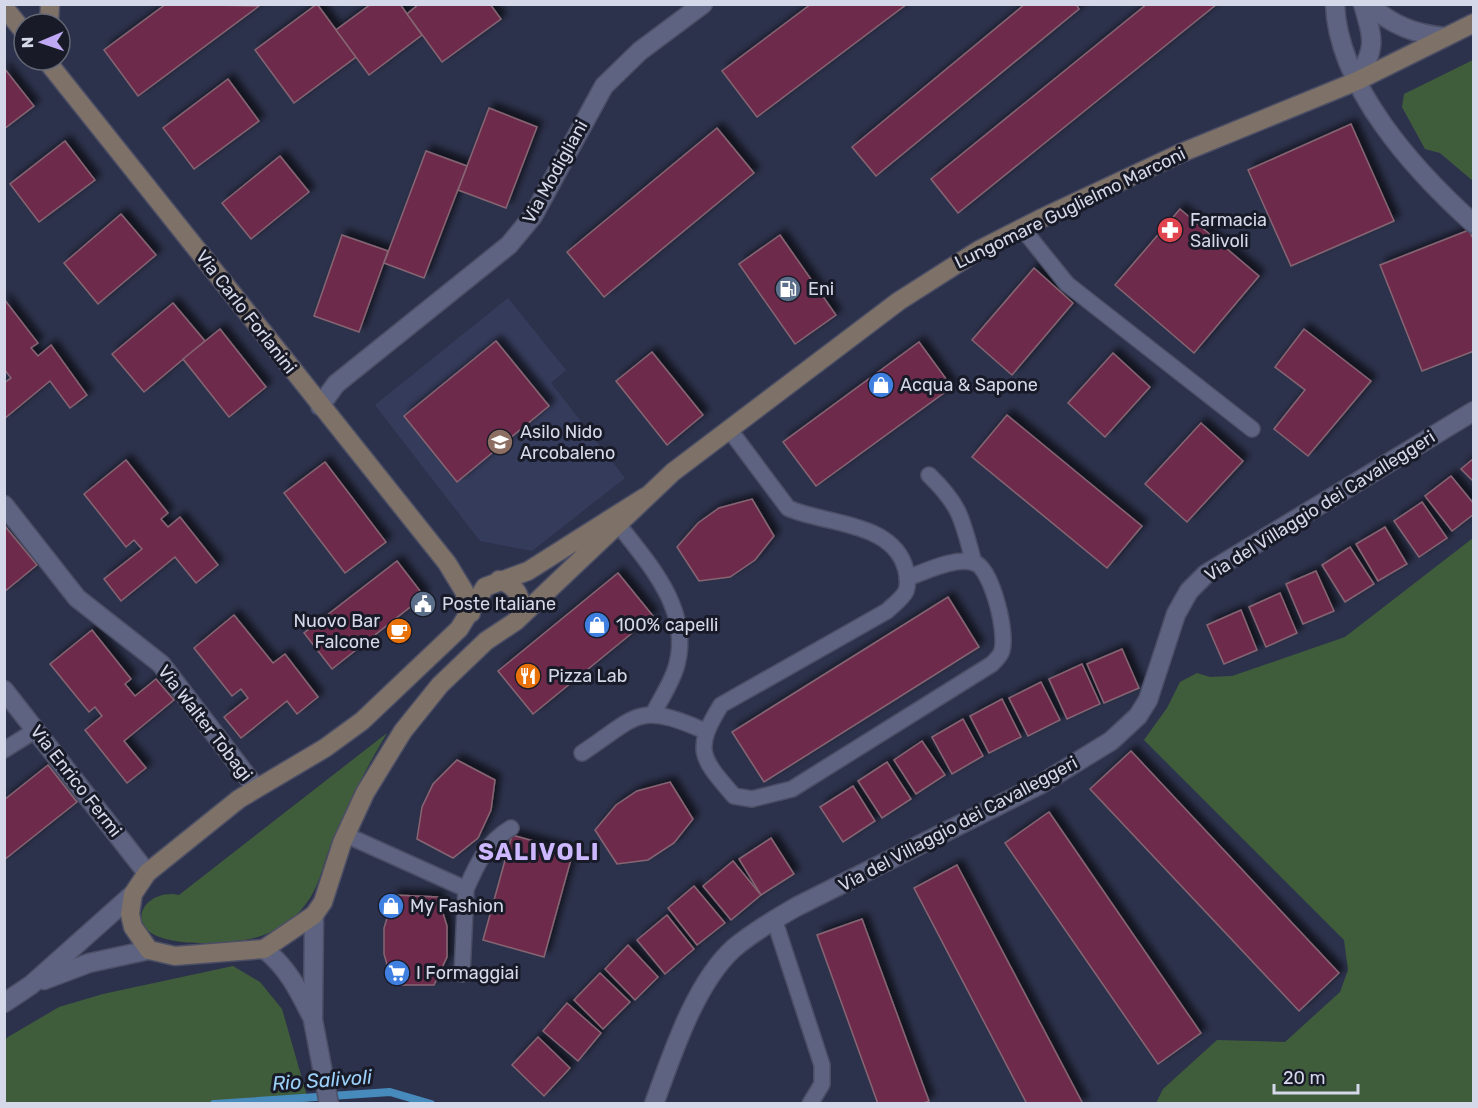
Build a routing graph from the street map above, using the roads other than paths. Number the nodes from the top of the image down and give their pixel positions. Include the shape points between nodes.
1 (703, 4) edge
2 (1335, 4) edge
3 (1363, 4) edge
4 (1368, 4) edge
5 (1473, 23) edge
6 (1445, 37) junction
7 (57, 72) edge
8 (1357, 81) junction
9 (1473, 224) edge
10 (1022, 228) junction
11 (320, 406) junction
12 (1473, 411) edge
13 (729, 429) junction
14 (1252, 429) dead end
15 (929, 475) dead end
16 (645, 497) junction
17 (4, 505) edge
18 (618, 524) junction
19 (974, 562) junction
20 (447, 563) junction
21 (907, 578) junction
22 (495, 582) junction
23 (471, 613) junction
24 (521, 613) junction
25 (4, 690) edge
26 (653, 714) junction
27 (36, 730) junction
28 (705, 731) junction
29 (4, 750) edge
30 (582, 753) dead end
31 (256, 788) junction
32 (511, 828) dead end
33 (345, 835) junction
34 (147, 873) junction
35 (466, 889) junction
36 (133, 894) junction
37 (314, 915) junction
38 (774, 920) junction
39 (264, 949) junction
40 (149, 950) junction
41 (462, 974) dead end
42 (31, 985) junction
43 (8, 994) edge
44 (313, 1020) junction
45 (329, 1104) edge
46 (654, 1104) edge
47 (810, 1104) edge

1 - 11 street, Via Modigliani via 640,51 604,86 533,216 516,238 336,384
2 - 8 street via 1341,44
3 - 8 street via 1373,42 1371,56
4 - 6 street via 1401,28 1420,35
5 - 6 street, Lungomare Guglielmo Marconi
6 - 8 street, Lungomare Guglielmo Marconi
7 - 11 street, Via Carlo Forlanini
8 - 9 street via 1373,114 1388,133
8 - 10 street, Lungomare Guglielmo Marconi via 1180,153
10 - 13 street, Lungomare Guglielmo Marconi via 979,250 899,301
10 - 14 lane via 1067,284
11 - 20 street, Via Carlo Forlanini
12 - 38 street, Via del Villaggio dei Cavalleggeri via 1206,574 1189,591 1176,614 1148,700 1138,716 1111,741 1041,784
13 - 16 street, Lungomare Guglielmo Marconi
13 - 21 lane via 788,508 839,521 879,537 903,559
15 - 19 lane via 960,511
16 - 18 street, Lungomare Guglielmo Marconi
16 - 22 street, Lungomare Guglielmo Marconi via 528,571
17 - 31 street, Via Walter Tobagi via 77,598 161,664
18 - 24 street, Lungomare Guglielmo Marconi
18 - 26 lane via 644,557 676,610 680,640 677,664
19 - 21 lane via 958,562
19 - 28 lane via 983,569 1000,616 1001,652 992,664 792,789 752,799 734,796 709,768 704,751
20 - 22 street, Via Carlo Forlanini via 469,575
20 - 23 street, Via Carlo Forlanini via 464,591
21 - 28 lane via 906,591 887,611 721,705
22 - 23 street via 481,592
22 - 24 street via 516,590
23 - 31 street via 440,649 362,721 325,748
24 - 33 street, Lungomare Guglielmo Marconi via 510,626 464,660 403,731
25 - 27 street, Via Enrico Fermi
26 - 28 lane via 676,718
26 - 30 lane via 636,716
27 - 29 lane
27 - 34 street, Via Enrico Fermi
31 - 34 street
32 - 35 lane via 497,836 481,856
33 - 35 lane
33 - 37 street, Lungomare Guglielmo Marconi via 323,902
34 - 36 street
35 - 41 lane
36 - 40 street via 133,927
36 - 42 street
37 - 39 street, Lungomare Guglielmo Marconi
37 - 44 street
38 - 46 street, Via del Villaggio dei Cavalleggeri via 733,950 708,982 687,1022
38 - 47 lane via 822,1065 822,1084
39 - 40 street, Lungomare Guglielmo Marconi via 175,957
39 - 44 street via 286,969
40 - 42 street via 88,963
42 - 43 street
44 - 45 street

